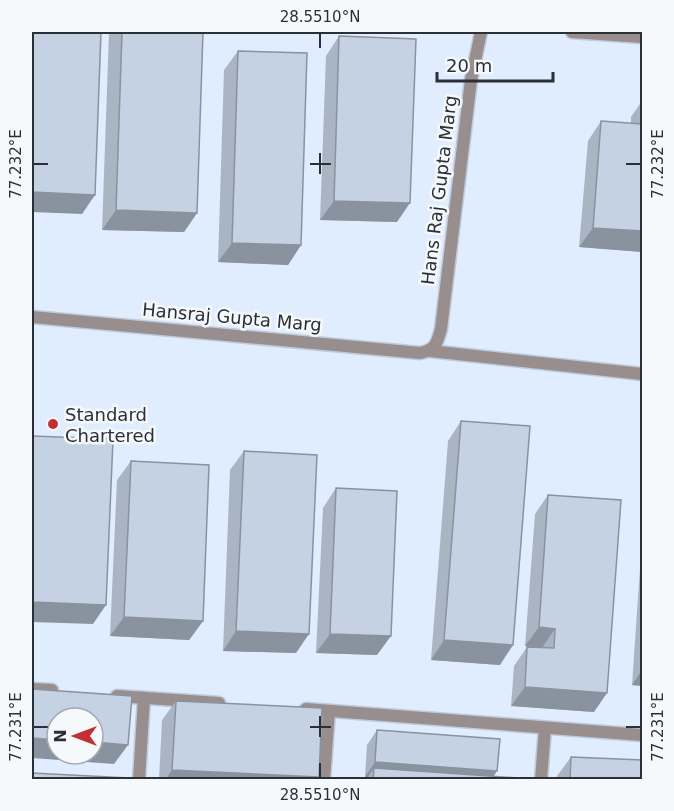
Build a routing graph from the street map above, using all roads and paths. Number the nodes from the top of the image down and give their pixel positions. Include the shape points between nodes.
1 (481, 32) edge
2 (572, 32) edge
3 (642, 37) edge
4 (32, 317) edge
5 (430, 351) junction
6 (642, 374) edge
7 (32, 688) edge
8 (65, 692) edge
9 (99, 694) edge
10 (144, 698) junction
11 (237, 705) edge
12 (294, 708) edge
13 (329, 711) junction
14 (545, 728) junction
15 (642, 735) edge
16 (139, 780) edge
17 (324, 780) edge
18 (541, 780) edge

1 - 5 street, Hans Raj Gupta Marg via 471,80 441,329
2 - 3 street
4 - 5 street, Hansraj Gupta Marg
5 - 6 street, Hansraj Gupta Marg
7 - 8 street
9 - 10 street
10 - 11 street
10 - 16 street
12 - 13 street
13 - 14 street
13 - 17 street
14 - 15 street
14 - 18 street

